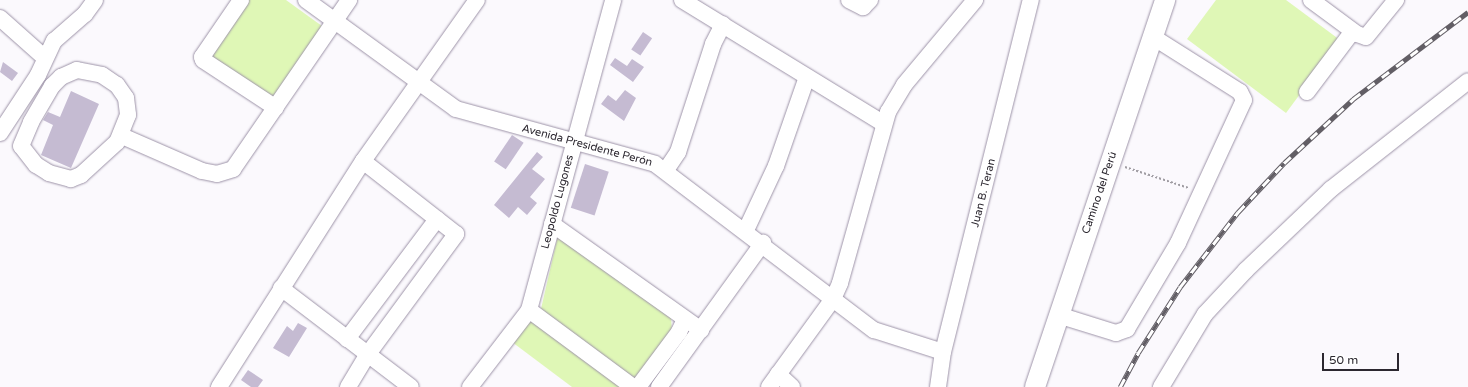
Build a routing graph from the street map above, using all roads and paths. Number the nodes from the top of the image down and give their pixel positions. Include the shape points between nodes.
1 (240, 0) edge
2 (306, 0) edge
3 (349, 0) edge
4 (477, 0) edge
5 (613, 0) edge
6 (682, 0) edge
7 (849, 0) edge
8 (870, 0) edge
9 (975, 0) edge
10 (1031, 0) edge
11 (1165, 0) edge
12 (1311, 0) edge
13 (1396, 0) edge
14 (87, 3) edge
15 (0, 18) edge
16 (335, 20) junction
17 (723, 24) junction
18 (1360, 34) junction
19 (1153, 37) junction
20 (44, 57) junction
21 (807, 77) junction
22 (419, 81) junction
23 (1468, 81) edge
24 (1307, 92) dead end
25 (276, 108) junction
26 (884, 124) junction
27 (0, 133) edge
28 (122, 136) junction
29 (574, 141) junction
30 (363, 161) junction
31 (1111, 163) junction
32 (666, 170) junction
33 (1202, 192) junction
34 (437, 219) junction
35 (552, 224) junction
36 (746, 230) junction
37 (763, 244) junction
38 (280, 288) junction
39 (833, 299) junction
40 (530, 310) junction
41 (1058, 315) junction
42 (685, 319) junction
43 (701, 330) junction
44 (347, 339) junction
45 (943, 352) junction
46 (368, 354) junction
47 (778, 374) junction
48 (219, 387) edge
49 (348, 387) edge
50 (411, 387) edge
51 (470, 387) edge
52 (633, 387) edge
53 (638, 387) edge
54 (659, 387) edge
55 (769, 387) edge
56 (792, 387) edge
57 (938, 387) edge
58 (1035, 387) edge
59 (1161, 387) edge

1 - 25 street via 202,57 203,60
2 - 16 street, Avenida Presidente Perón
3 - 16 street
4 - 22 street
5 - 29 street, Leopoldo Lugones
6 - 17 street
7 - 8 street via 863,7
9 - 26 street via 904,85
10 - 45 street, Juan B. Teran
11 - 19 main road, Camino del Perú
12 - 18 street
13 - 18 street
14 - 20 street
15 - 20 street
16 - 22 street, Avenida Presidente Perón
16 - 25 street
17 - 21 street
17 - 32 street via 713,44 678,152
18 - 24 street
19 - 31 main road, Camino del Perú
19 - 33 street via 1240,92 1244,100
20 - 27 street via 38,75
21 - 26 street
21 - 36 street via 776,166
22 - 29 street, Avenida Presidente Perón via 456,109
22 - 30 street
23 - 59 street via 1331,189 1246,270 1206,314
25 - 28 street via 233,169 224,173 202,171
26 - 39 street via 840,283
28 - 28 street via 81,175 71,179 49,173 36,165 21,146 31,122 52,86 62,77 77,70 102,75 117,85 126,98 128,115
29 - 32 street, Avenida Presidente Perón via 641,158
29 - 35 street, Leopoldo Lugones
30 - 34 street
30 - 38 street
31 - 33 path
31 - 41 main road, Camino del Perú
32 - 36 street, Avenida Presidente Perón
33 - 41 street via 1178,243 1123,333
34 - 44 street
34 - 46 street via 456,234
35 - 40 street, Leopoldo Lugones
35 - 42 street
36 - 37 street, Avenida Presidente Perón
37 - 39 street, Avenida Presidente Perón
37 - 43 street
38 - 44 street
38 - 48 street
39 - 45 street, Avenida Presidente Perón via 874,330
39 - 47 street
40 - 51 street, Leopoldo Lugones
40 - 52 street
41 - 58 main road, Camino del Perú
42 - 43 street
42 - 53 street via 679,332
43 - 54 street
44 - 46 street
45 - 57 street, Juan B. Teran
46 - 49 street
46 - 50 street
47 - 55 street
47 - 56 street

